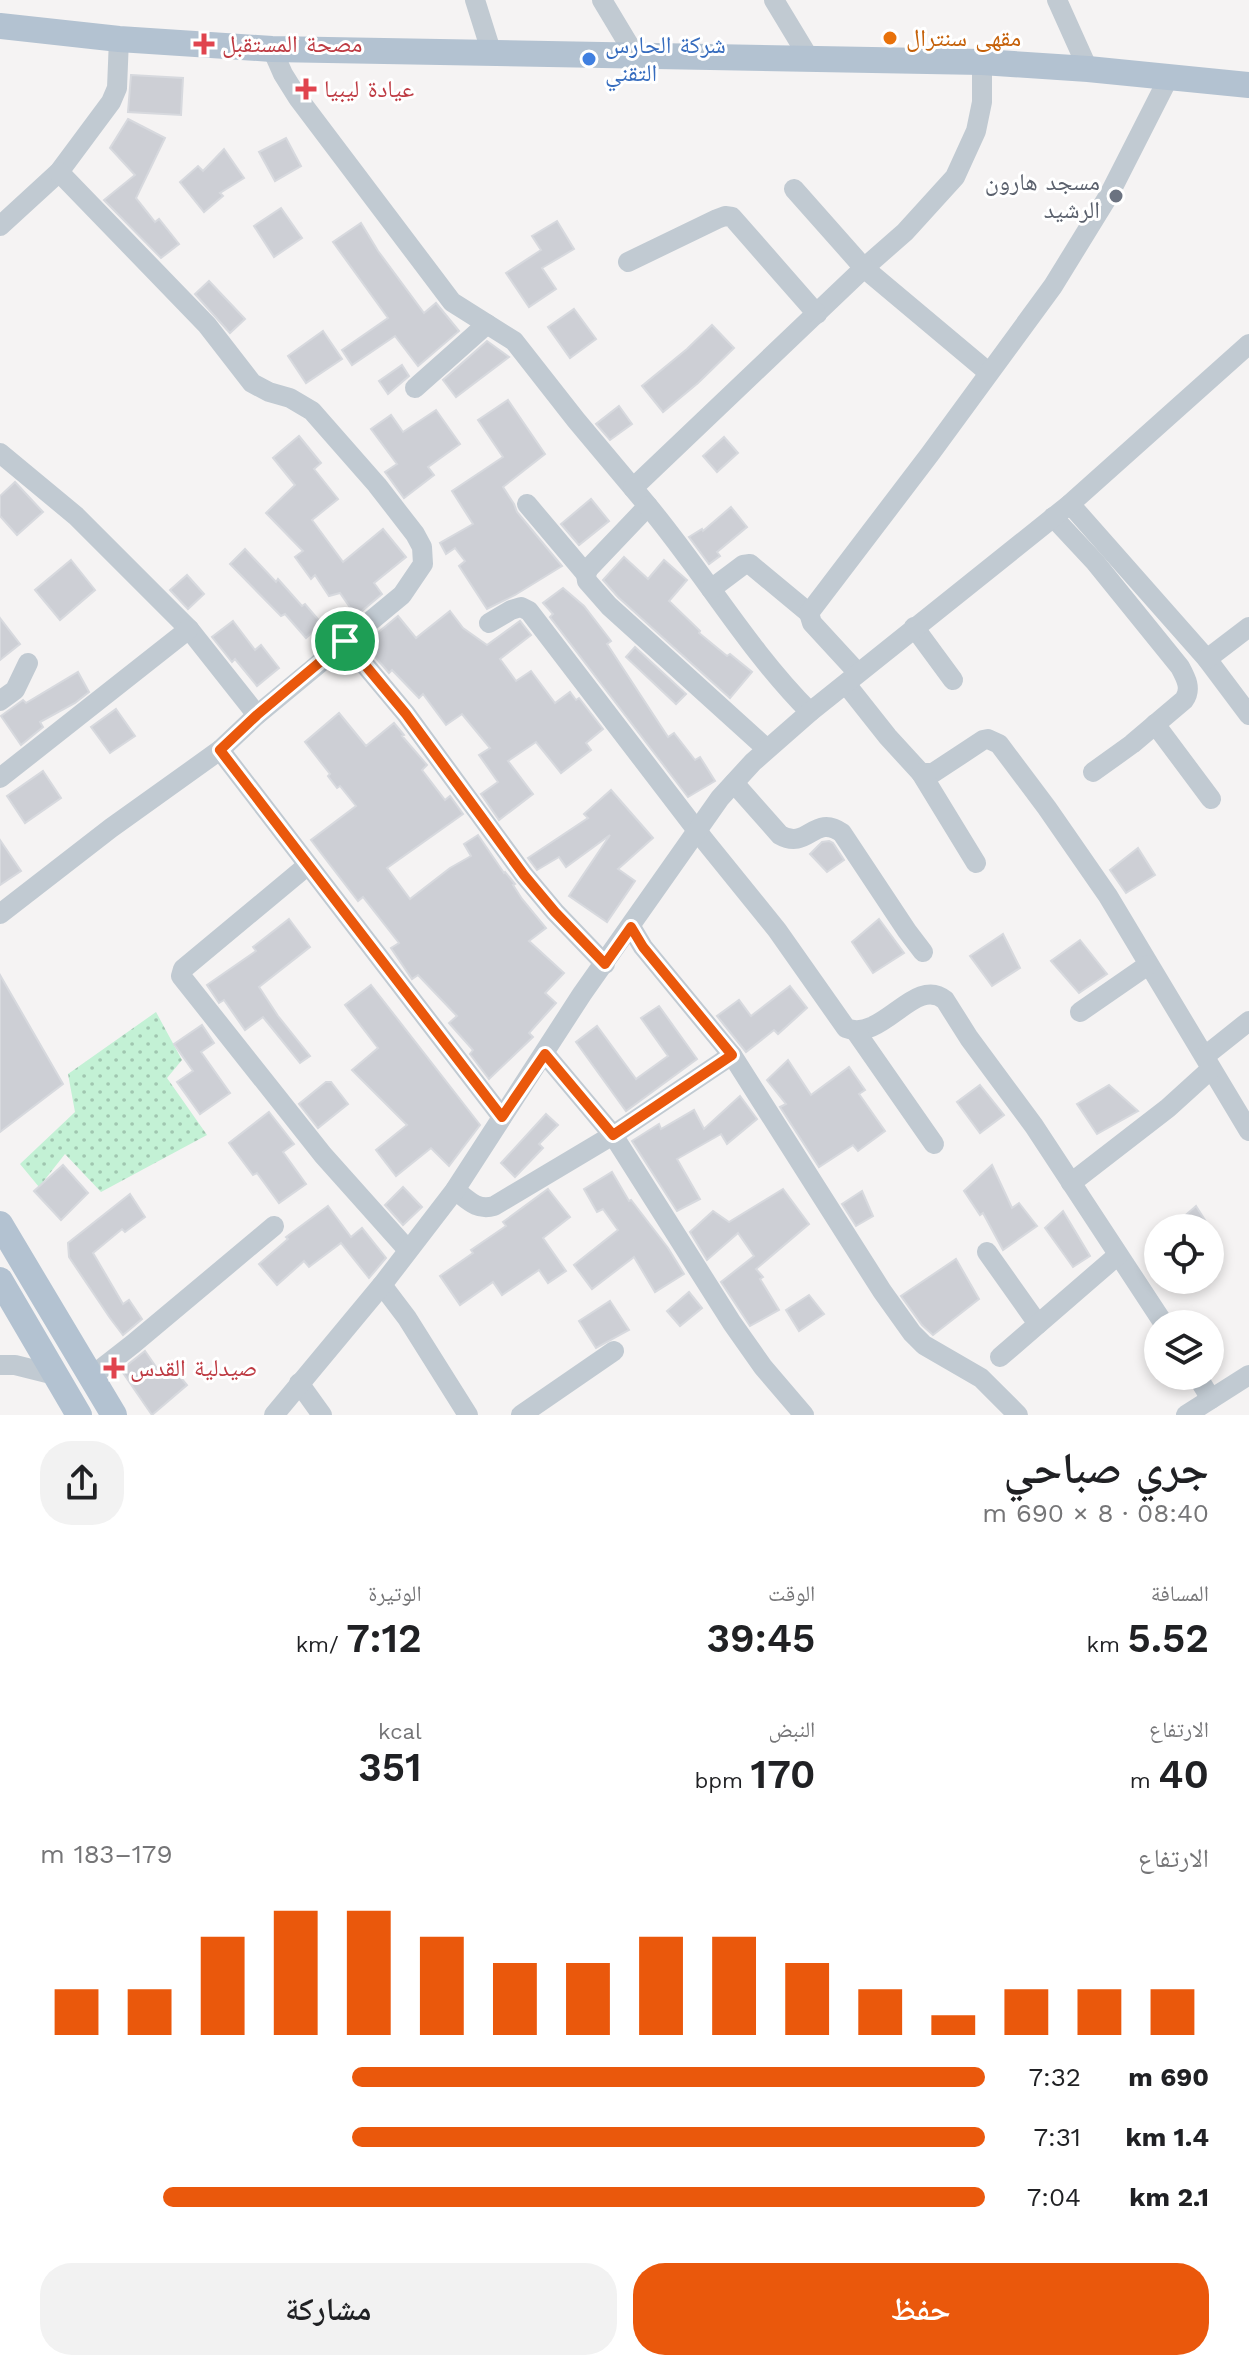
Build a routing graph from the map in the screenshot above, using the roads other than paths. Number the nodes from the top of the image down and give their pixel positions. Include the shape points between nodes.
1 (475, 0) edge
2 (602, 0) edge
3 (774, 0) edge
4 (1057, 0) edge
5 (0, 26) edge
6 (119, 39) junction
7 (272, 49) junction
8 (492, 54) junction
9 (635, 55) junction
10 (809, 58) junction
11 (982, 62) junction
12 (1088, 69) junction
13 (1169, 77) junction
14 (1249, 85) edge
15 (59, 172) junction
16 (794, 189) dead end
17 (0, 226) edge
18 (628, 262) dead end
19 (864, 268) junction
20 (817, 314) junction
21 (487, 324) junction
22 (1249, 344) edge
23 (988, 372) junction
24 (415, 388) dead end
25 (0, 453) edge
26 (633, 488) junction
27 (527, 504) dead end
28 (1070, 504) junction
29 (648, 506) junction
30 (1053, 517) junction
31 (586, 574) junction
32 (711, 589) junction
33 (809, 613) junction
34 (489, 623) dead end
35 (914, 627) junction
36 (1249, 627) edge
37 (189, 629) junction
38 (345, 641) junction
39 (1207, 659) junction
40 (28, 663) dead end
41 (852, 678) junction
42 (953, 680) dead end
43 (0, 701) edge
44 (810, 712) junction
45 (257, 715) junction
46 (1249, 715) edge
47 (1155, 724) junction
48 (767, 749) junction
49 (220, 750) junction
50 (1093, 772) dead end
51 (921, 773) junction
52 (0, 778) edge
53 (734, 783) junction
54 (1211, 799) dead end
55 (696, 829) junction
56 (976, 863) dead end
57 (308, 865) junction
58 (0, 914) edge
59 (631, 927) junction
60 (923, 952) dead end
61 (605, 964) junction
62 (1148, 965) junction
63 (1080, 1012) dead end
64 (1249, 1021) edge
65 (856, 1032) junction
66 (545, 1054) junction
67 (732, 1055) junction
68 (1208, 1063) junction
69 (502, 1117) junction
70 (1249, 1131) edge
71 (613, 1135) junction
72 (934, 1144) dead end
73 (1071, 1183) junction
74 (455, 1190) junction
75 (0, 1224) edge
76 (274, 1226) dead end
77 (407, 1249) junction
78 (987, 1252) dead end
79 (1118, 1255) junction
80 (0, 1280) edge
81 (382, 1285) junction
82 (1155, 1310) edge
83 (1038, 1324) junction
84 (614, 1351) dead end
85 (1000, 1357) dead end
86 (0, 1365) edge
87 (55, 1375) junction
88 (1249, 1375) edge
89 (92, 1376) junction
90 (299, 1383) junction
91 (1206, 1390) edge
92 (1211, 1399) junction
93 (79, 1415) edge
94 (114, 1415) edge
95 (274, 1415) edge
96 (322, 1415) edge
97 (468, 1415) edge
98 (521, 1415) edge
99 (804, 1415) edge
100 (1018, 1415) edge
101 (1186, 1415) edge

1 - 8 street
2 - 9 street
3 - 10 street
4 - 12 street
5 - 6 main road
6 - 7 main road
6 - 15 street via 117,88 111,102
7 - 8 main road
7 - 21 street via 298,98 452,302
8 - 9 main road
9 - 10 main road
10 - 11 main road
11 - 12 main road
11 - 19 street via 976,131 955,177
12 - 13 main road
13 - 14 main road
13 - 23 street via 1109,195 1053,286
15 - 17 street
15 - 38 street via 207,325 252,383 312,411 415,534 423,564 415,578 390,606
16 - 19 street
18 - 20 street via 717,219 732,217
19 - 20 street
19 - 23 street
20 - 26 street
21 - 24 street
21 - 26 street via 514,341
22 - 28 street
23 - 33 street
25 - 37 street via 76,516
26 - 29 street
27 - 31 street
28 - 30 street
28 - 39 street
29 - 31 street
29 - 32 street
30 - 35 street
30 - 47 street via 1183,673 1187,697
31 - 48 street via 600,597
32 - 33 street via 750,564
32 - 44 street
33 - 41 street
34 - 55 street via 511,610 529,611
35 - 41 street
35 - 42 street
36 - 39 street
37 - 45 street
37 - 52 street
38 - 45 street
38 - 61 street via 406,714 524,875
39 - 46 street
40 - 43 street via 15,690
41 - 44 street
41 - 51 street via 888,737
44 - 48 street
45 - 49 street
47 - 50 street
47 - 54 street
48 - 53 street
49 - 57 street
49 - 58 street
51 - 56 street
51 - 62 street via 933,773 983,740 999,744 1108,896
53 - 55 street
53 - 60 street via 790,841 822,827 842,833
55 - 59 street
55 - 65 street via 846,1028
57 - 69 street
57 - 77 street via 181,976 323,1155
59 - 61 street
59 - 67 street
61 - 66 street
62 - 63 street
62 - 68 street
64 - 68 street
65 - 72 street
65 - 73 street via 914,999 945,1000
66 - 69 street
66 - 71 street
67 - 71 street
67 - 100 street via 912,1333 981,1378
68 - 70 street
68 - 73 street via 1168,1108
69 - 74 street
71 - 74 street via 494,1206 476,1206
71 - 99 street via 732,1323
73 - 79 street
74 - 77 street
75 - 89 main road
76 - 89 street
77 - 81 street
78 - 83 street
79 - 82 street
79 - 83 street
80 - 87 main road
81 - 90 street
81 - 97 street
83 - 85 street
84 - 98 street
86 - 87 street
87 - 93 main road
88 - 92 street
89 - 94 main road
90 - 95 street
90 - 96 street
91 - 92 street
92 - 101 street

